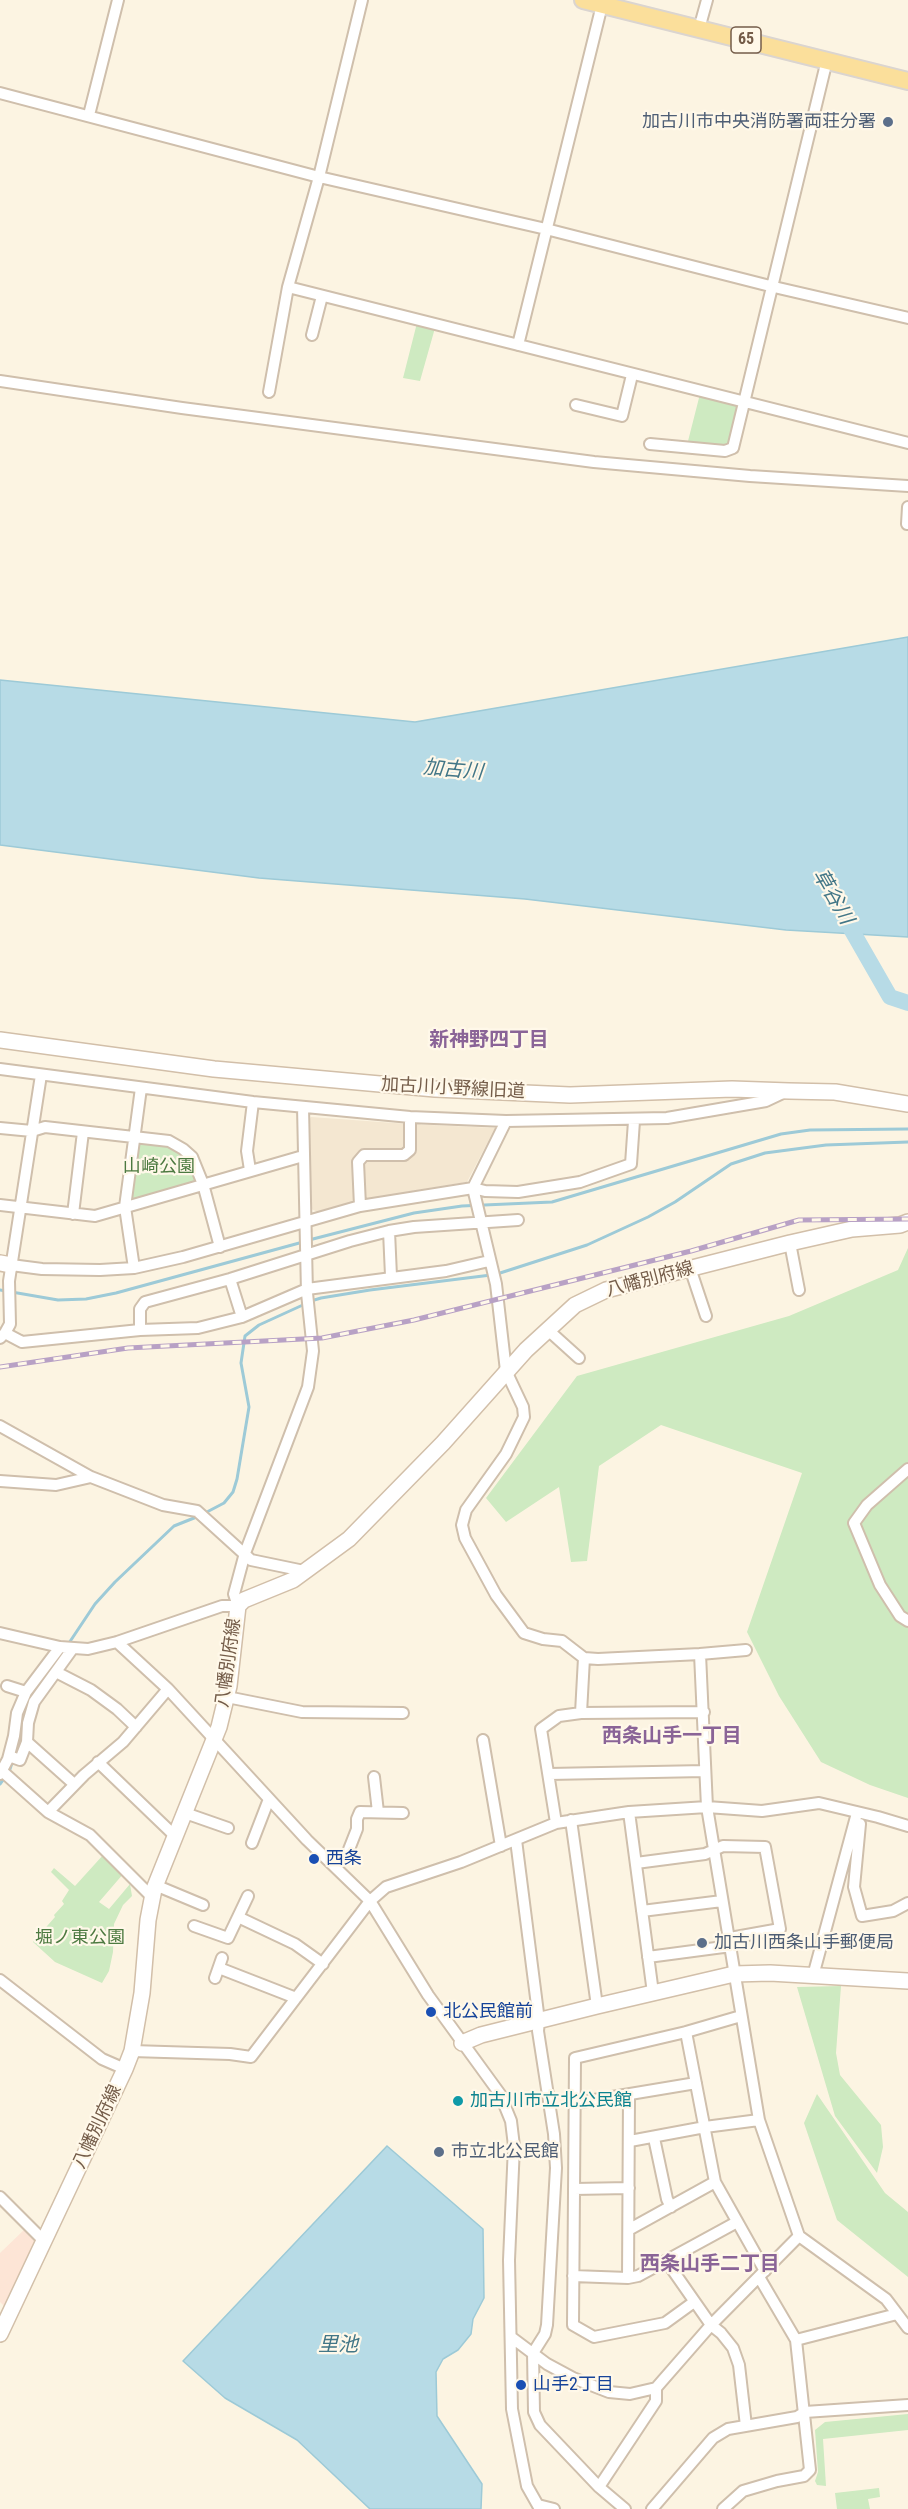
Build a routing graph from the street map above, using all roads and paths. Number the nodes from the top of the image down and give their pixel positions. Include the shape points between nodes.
1 (118, 0) edge
2 (362, 0) edge
3 (583, 0) edge
4 (707, 0) edge
5 (602, 5) junction
6 (699, 29) junction
7 (827, 60) junction
8 (908, 81) edge
9 (0, 93) edge
10 (89, 116) junction
11 (319, 177) junction
12 (546, 229) junction
13 (288, 287) junction
14 (774, 287) junction
15 (322, 296) junction
16 (908, 318) edge
17 (312, 335) dead end
18 (518, 345) junction
19 (632, 375) junction
20 (0, 381) edge
21 (269, 392) dead end
22 (746, 402) junction
23 (576, 405) dead end
24 (908, 443) edge
25 (650, 444) dead end
26 (908, 486) edge
27 (908, 507) edge
28 (907, 524) edge
29 (0, 1040) edge
30 (0, 1070) edge
31 (41, 1075) junction
32 (141, 1088) junction
33 (789, 1090) junction
34 (253, 1102) junction
35 (908, 1104) edge
36 (303, 1107) junction
37 (410, 1117) junction
38 (506, 1121) junction
39 (634, 1121) junction
40 (0, 1128) edge
41 (32, 1131) junction
42 (83, 1132) junction
43 (134, 1137) junction
44 (303, 1156) junction
45 (250, 1170) junction
46 (203, 1184) junction
47 (474, 1191) junction
48 (0, 1205) edge
49 (360, 1206) junction
50 (125, 1207) junction
51 (20, 1208) junction
52 (73, 1214) junction
53 (518, 1220) dead end
54 (305, 1221) junction
55 (480, 1221) junction
56 (908, 1222) edge
57 (389, 1231) junction
58 (790, 1243) junction
59 (220, 1247) junction
60 (306, 1255) junction
61 (489, 1260) junction
62 (5, 1264) edge
63 (134, 1268) junction
64 (690, 1268) junction
65 (391, 1276) junction
66 (230, 1279) junction
67 (799, 1290) dead end
68 (307, 1291) junction
69 (706, 1316) dead end
70 (242, 1317) junction
71 (140, 1330) junction
72 (548, 1330) junction
73 (3, 1336) edge
74 (579, 1358) dead end
75 (506, 1371) junction
76 (0, 1426) edge
77 (908, 1469) edge
78 (91, 1477) junction
79 (0, 1481) edge
80 (245, 1553) junction
81 (304, 1571) junction
82 (238, 1606) junction
83 (908, 1621) edge
84 (0, 1633) edge
85 (117, 1642) junction
86 (60, 1647) junction
87 (73, 1648) junction
88 (746, 1650) dead end
89 (700, 1654) junction
90 (584, 1658) junction
91 (56, 1672) junction
92 (6, 1686) dead end
93 (168, 1689) junction
94 (26, 1692) junction
95 (227, 1697) junction
96 (704, 1712) junction
97 (404, 1713) dead end
98 (581, 1713) junction
99 (136, 1727) junction
100 (214, 1737) junction
101 (483, 1740) dead end
102 (27, 1742) junction
103 (6, 1755) edge
104 (98, 1762) junction
105 (705, 1771) junction
106 (4, 1774) edge
107 (549, 1774) junction
108 (374, 1777) dead end
109 (74, 1784) junction
110 (269, 1799) junction
111 (707, 1808) junction
112 (48, 1812) junction
113 (378, 1812) junction
114 (629, 1812) junction
115 (184, 1813) junction
116 (403, 1813) dead end
117 (857, 1816) junction
118 (571, 1820) junction
119 (556, 1823) junction
120 (908, 1826) edge
121 (228, 1828) dead end
122 (175, 1836) junction
123 (516, 1840) junction
124 (252, 1843) dead end
125 (501, 1846) junction
126 (714, 1850) junction
127 (636, 1863) junction
128 (335, 1867) junction
129 (153, 1891) junction
130 (248, 1896) dead end
131 (723, 1900) junction
132 (370, 1901) junction
133 (908, 1903) edge
134 (203, 1905) dead end
135 (642, 1911) junction
136 (238, 1917) junction
137 (194, 1926) dead end
138 (730, 1942) junction
139 (648, 1957) junction
140 (323, 1964) junction
141 (219, 1968) dead end
142 (734, 1974) junction
143 (813, 1976) junction
144 (0, 1980) edge
145 (908, 1982) edge
146 (653, 1993) junction
147 (296, 1998) junction
148 (597, 2006) junction
149 (741, 2016) junction
150 (540, 2021) junction
151 (686, 2032) junction
152 (462, 2043) junction
153 (132, 2051) junction
154 (125, 2069) junction
155 (696, 2083) junction
156 (629, 2095) junction
157 (576, 2103) junction
158 (759, 2120) junction
159 (705, 2127) junction
160 (654, 2138) junction
161 (630, 2141) junction
162 (715, 2182) junction
163 (629, 2188) junction
164 (574, 2189) junction
165 (0, 2197) edge
166 (671, 2207) junction
167 (737, 2222) junction
168 (630, 2229) junction
169 (799, 2236) junction
170 (43, 2240) junction
171 (667, 2262) junction
172 (762, 2274) junction
173 (573, 2277) junction
174 (628, 2278) junction
175 (694, 2302) junction
176 (897, 2314) junction
177 (711, 2325) junction
178 (908, 2328) edge
179 (0, 2334) edge
180 (511, 2337) junction
181 (796, 2340) junction
182 (532, 2353) junction
183 (656, 2388) junction
184 (908, 2405) edge
185 (805, 2412) junction
186 (746, 2426) junction
187 (599, 2487) junction
188 (539, 2507) edge
189 (554, 2509) edge
190 (625, 2509) edge
191 (652, 2509) edge
192 (723, 2509) edge

1 - 10 street
2 - 11 street
3 - 5 main road, 65
4 - 6 street
5 - 6 main road, 65
5 - 12 street
6 - 7 main road, 65
7 - 8 main road, 65
7 - 14 street
9 - 10 street
10 - 11 street
11 - 12 street
11 - 13 street
12 - 14 street
12 - 18 street
13 - 15 street
13 - 21 street
14 - 16 street
14 - 22 street
15 - 17 street
15 - 18 street
18 - 19 street
19 - 22 street
19 - 23 street via 622,416
20 - 26 street via 594,462
22 - 24 street
22 - 25 street via 730,450
27 - 28 street
29 - 33 main road, 加古川小野線旧道 via 214,1070 435,1089 570,1095
30 - 31 street
31 - 32 street
31 - 41 street
32 - 34 street
32 - 43 street
33 - 35 main road, 加古川小野線旧道 via 835,1092
33 - 39 street via 766,1101
34 - 36 street
34 - 45 street via 247,1151
36 - 37 street
36 - 44 street
37 - 38 street
37 - 49 street via 410,1150 404,1155 364,1155 358,1162
38 - 39 street
38 - 47 street
39 - 47 street via 631,1164 580,1182 518,1192
40 - 41 street
41 - 42 street via 45,1127
41 - 51 street
42 - 43 street
42 - 52 street
43 - 46 street via 169,1141 183,1149 192,1157
43 - 50 street
44 - 45 street
44 - 54 street
45 - 46 street
46 - 50 street
46 - 59 street
47 - 49 street
47 - 55 street
48 - 51 street
49 - 54 street
50 - 52 street via 95,1216
50 - 63 street
51 - 52 street
51 - 62 street
53 - 55 street
54 - 59 street
54 - 60 street
55 - 57 street
55 - 61 street
56 - 58 main road, 八幡別府線
57 - 60 street
57 - 65 street
58 - 64 main road, 八幡別府線
58 - 67 street
59 - 63 street
60 - 66 street
60 - 68 street
61 - 65 street via 446,1271
61 - 75 street via 496,1284
62 - 63 street via 42,1269
62 - 73 street via 9,1324
64 - 69 street
64 - 72 main road, 八幡別府線 via 606,1290 575,1305
65 - 68 street
66 - 70 street
66 - 71 street via 145,1302 140,1309
68 - 70 street
68 - 80 street via 313,1351 308,1387
70 - 71 street via 198,1328
71 - 73 street via 22,1342
72 - 74 street
72 - 75 main road, 八幡別府線
75 - 81 main road, 八幡別府線 via 350,1539
75 - 90 street via 524,1417 506,1454 466,1510 462,1525 465,1538 496,1595 524,1633 562,1641
76 - 78 street
77 - 83 street via 867,1505 854,1523 880,1585 900,1616
78 - 79 street via 56,1485
78 - 80 street via 163,1505 196,1511
80 - 81 street via 250,1560
80 - 82 street via 234,1594
81 - 82 main road, 八幡別府線
82 - 85 street via 222,1605
82 - 95 main road, 八幡別府線
84 - 86 street
85 - 87 street via 88,1649
85 - 93 street
86 - 87 street
86 - 94 street
87 - 91 street
88 - 89 street
89 - 90 street
89 - 96 street
90 - 98 street
91 - 99 street via 91,1690
91 - 102 street via 34,1702
92 - 94 street
93 - 99 street
93 - 100 street
94 - 103 street via 16,1713 14,1736
95 - 97 street via 302,1712
95 - 100 main road, 八幡別府線
96 - 98 street
96 - 105 street
98 - 107 street via 559,1716 542,1729
99 - 104 street
100 - 110 street
100 - 115 main road, 八幡別府線
101 - 125 street
102 - 103 street via 20,1760
102 - 109 street
103 - 106 street
104 - 109 street
104 - 122 street
105 - 107 street
105 - 111 street
106 - 112 street
107 - 119 street
108 - 113 street
109 - 112 street
110 - 124 street
110 - 128 street
111 - 114 street
111 - 117 street via 762,1811 819,1803
111 - 126 street
112 - 129 street via 90,1835
113 - 116 street
113 - 128 street via 360,1812 346,1857
114 - 118 street
114 - 127 street
115 - 121 street
115 - 122 main road, 八幡別府線
117 - 120 street
117 - 133 street via 861,1820 854,1887 862,1916 892,1911
117 - 143 street
118 - 119 street
118 - 148 street
119 - 123 street
122 - 129 main road, 八幡別府線
123 - 125 street
123 - 150 street
125 - 132 street via 386,1887
126 - 127 street
126 - 131 street
126 - 138 street via 723,1846 765,1847 780,1929
127 - 135 street
128 - 132 street
129 - 134 street
129 - 153 main road, 八幡別府線
130 - 136 street
131 - 135 street
131 - 138 street
132 - 140 street
132 - 152 street
135 - 139 street
136 - 137 street via 228,1938
136 - 140 street via 295,1944
138 - 139 street
138 - 142 street
139 - 146 street
140 - 147 street
141 - 147 street
142 - 143 main road
142 - 146 main road
142 - 149 street
143 - 145 main road
144 - 154 street via 102,2059
146 - 148 main road
147 - 153 street via 251,2056
148 - 150 main road
149 - 151 street
149 - 158 street
150 - 152 main road
150 - 182 street via 538,2031 556,2168 547,2325
151 - 155 street
151 - 157 street via 574,2058
152 - 180 street via 500,2094 511,2121
153 - 154 main road, 八幡別府線
154 - 170 main road, 八幡別府線
155 - 156 street
155 - 159 street
156 - 157 street
156 - 161 street
157 - 164 street
158 - 159 street
158 - 169 street
159 - 160 street
159 - 162 street
160 - 161 street
160 - 166 street
161 - 163 street
162 - 166 street
162 - 167 street
163 - 164 street
163 - 168 street
164 - 173 street
165 - 170 street
166 - 168 street
167 - 171 street
167 - 172 street
168 - 174 street
169 - 172 street
169 - 176 street via 886,2299
170 - 179 main road, 八幡別府線
171 - 174 street
171 - 175 street
172 - 177 street
172 - 181 street
173 - 174 street
173 - 175 street via 573,2325 594,2337 665,2323
175 - 177 street
176 - 178 street
176 - 181 street
177 - 183 street
177 - 186 street via 733,2348 739,2365
180 - 182 street
180 - 188 street via 514,2430 527,2486
181 - 185 street
182 - 183 street via 573,2378 609,2392 630,2394
182 - 187 street via 534,2412 540,2425
183 - 187 street via 656,2401
184 - 185 street
185 - 186 street
185 - 192 street via 810,2470 804,2476 743,2491
186 - 191 street via 728,2429 713,2438
187 - 190 street
188 - 189 street

